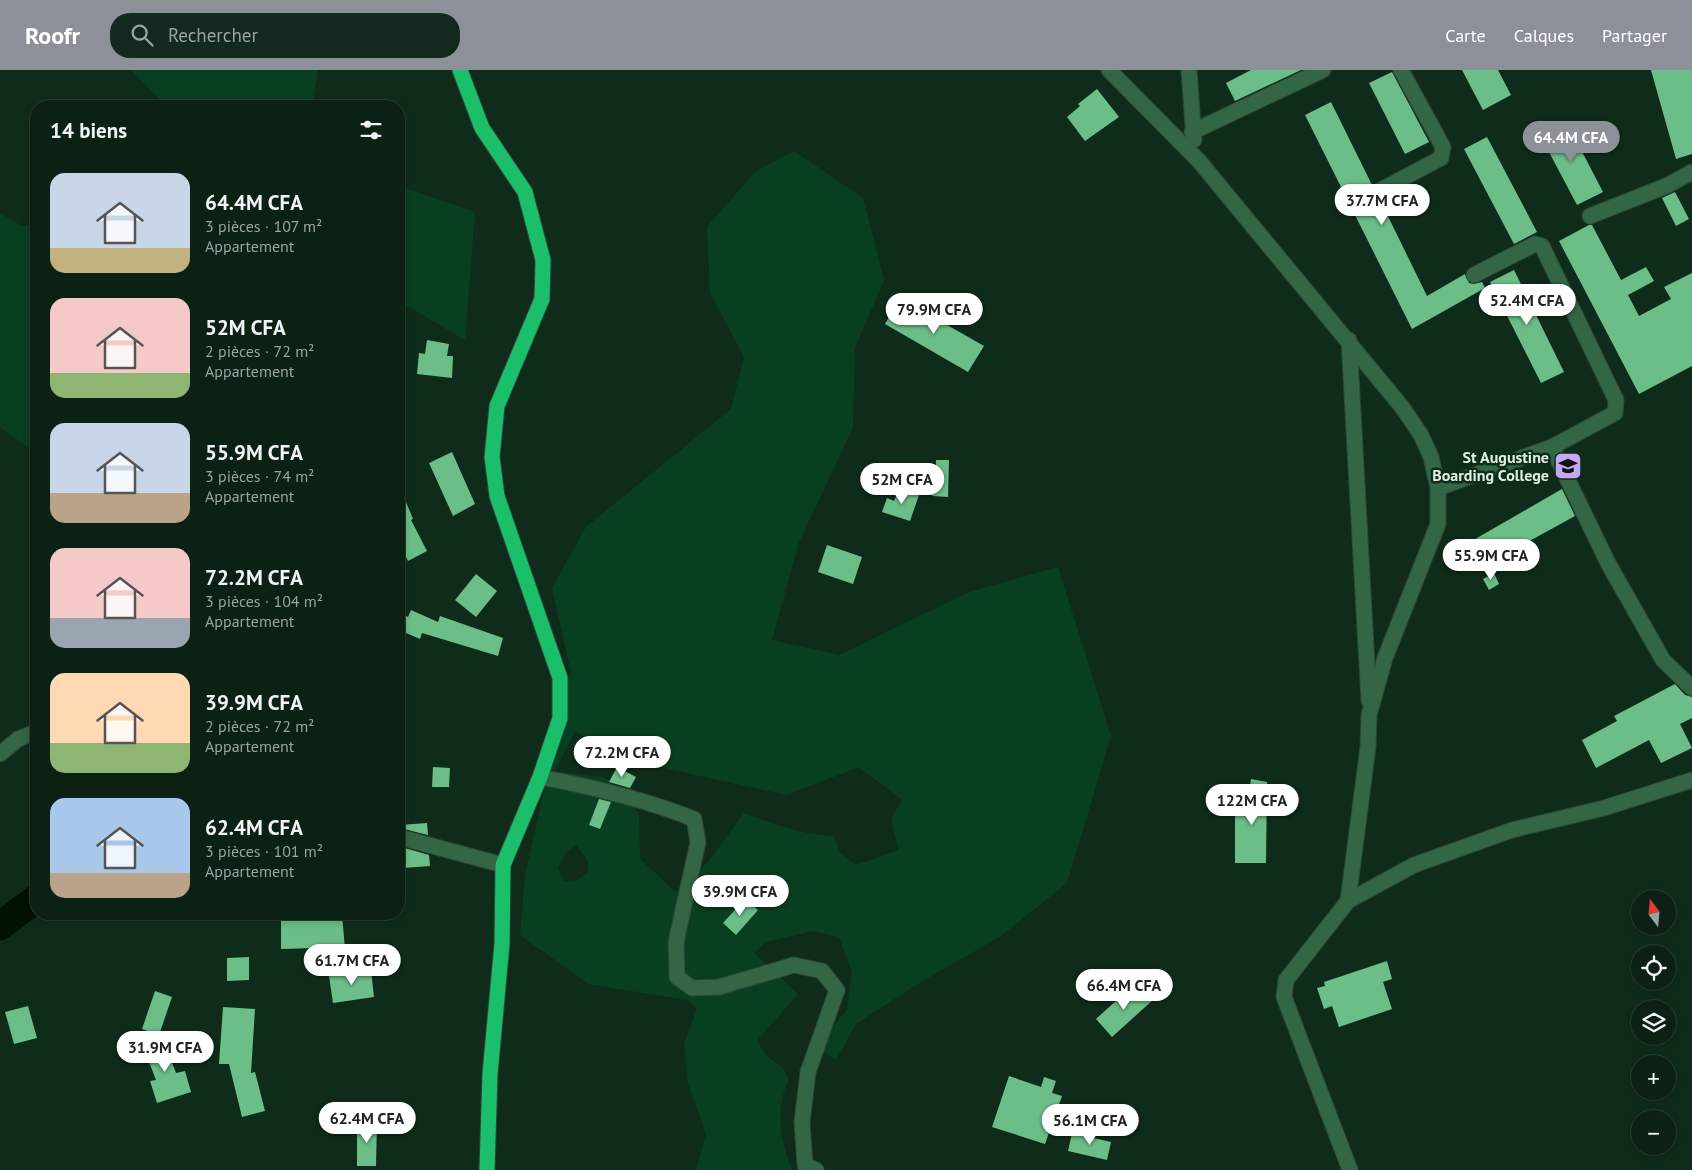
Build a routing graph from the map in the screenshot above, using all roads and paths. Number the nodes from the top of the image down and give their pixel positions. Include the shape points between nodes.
1 (460, 70) edge
2 (1108, 70) edge
3 (1189, 70) edge
4 (1323, 70) edge
5 (1401, 70) edge
6 (1192, 132) junction
7 (1200, 161) junction
8 (1692, 172) edge
9 (1379, 191) dead end
10 (1590, 216) dead end
11 (1474, 275) dead end
12 (1348, 340) junction
13 (1552, 447) junction
14 (1438, 488) junction
15 (1692, 688) edge
16 (1369, 715) junction
17 (30, 734) edge
18 (0, 754) edge
19 (540, 777) junction
20 (1692, 780) edge
21 (405, 839) edge
22 (503, 865) junction
23 (1348, 901) junction
24 (487, 1170) edge
25 (816, 1170) edge
26 (1350, 1170) edge

1 - 19 highway via 482,128 525,192 543,260 542,299 497,406 492,457 497,496 560,678 560,718
2 - 7 street
3 - 6 street
4 - 6 street
5 - 9 street via 1444,153 1441,158
6 - 7 street
7 - 12 street
8 - 10 street via 1666,186
11 - 13 street via 1535,244 1542,246 1616,400 1615,413
12 - 14 street via 1421,435
12 - 16 street
13 - 14 street
13 - 15 street via 1608,563 1663,660
14 - 16 street via 1438,524 1385,658
16 - 23 street via 1368,747
17 - 18 street via 18,739
19 - 22 highway
19 - 25 street via 663,806 694,819 698,842 676,942 677,977 692,988 719,987 794,965 822,971 837,990 808,1072 802,1122 805,1165
20 - 23 street via 1604,808 1494,837 1414,865
21 - 22 street
22 - 24 highway via 502,944 490,1074
23 - 26 street via 1286,980 1284,997

